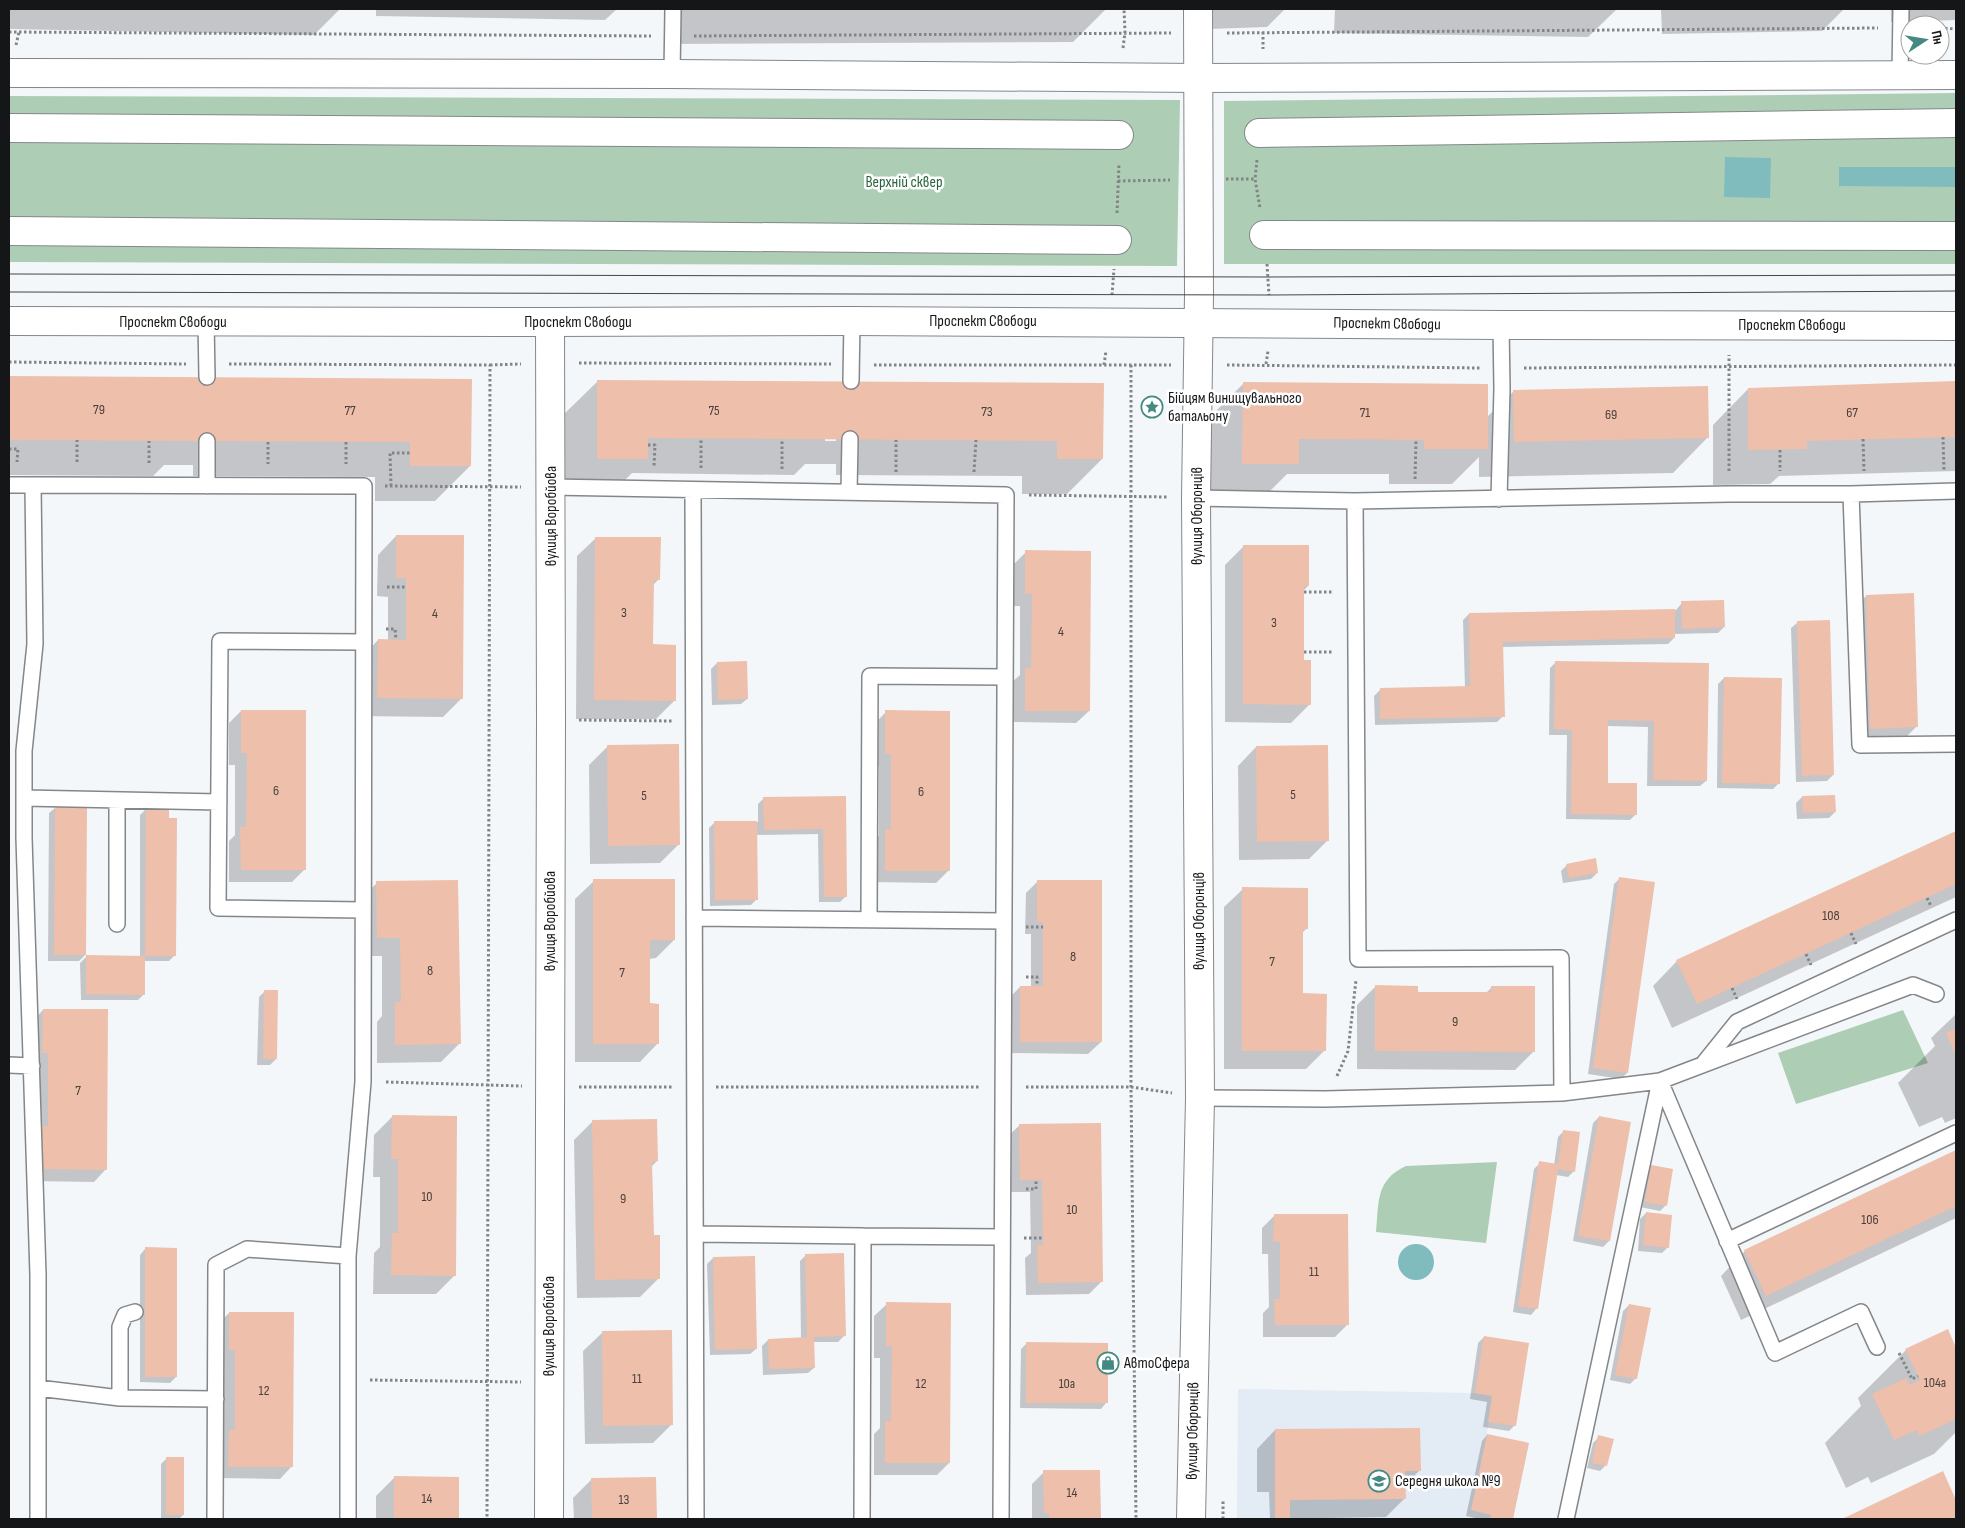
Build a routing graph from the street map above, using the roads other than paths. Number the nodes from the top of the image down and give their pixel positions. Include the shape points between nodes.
1 (673, 9) edge
2 (1901, 9) edge
3 (1199, 21) edge
4 (9, 73) edge
5 (672, 74) junction
6 (1900, 75) junction
7 (1956, 75) edge
8 (1199, 78) junction
9 (1956, 123) edge
10 (9, 128) edge
11 (1259, 134) road end
12 (1119, 135) road end
13 (9, 231) edge
14 (1264, 235) road end
15 (1956, 236) edge
16 (1117, 240) road end
17 (852, 320) junction
18 (9, 321) edge
19 (206, 322) junction
20 (550, 322) junction
21 (1198, 323) junction
22 (1501, 326) junction
23 (1956, 326) edge
24 (207, 371) road end
25 (852, 381) dead end
26 (850, 440) dead end
27 (207, 441) dead end
28 (9, 485) edge
29 (33, 485) junction
30 (207, 486) junction
31 (550, 487) junction
32 (697, 490) junction
33 (1951, 491) edge
34 (849, 492) junction
35 (1858, 494) junction
36 (1196, 498) junction
37 (1499, 499) junction
38 (1355, 501) junction
39 (364, 642) junction
40 (1005, 677) junction
41 (1956, 744) edge
42 (24, 798) junction
43 (117, 800) junction
44 (219, 802) junction
45 (364, 910) junction
46 (694, 918) junction
47 (869, 920) junction
48 (1956, 920) edge
49 (1004, 921) junction
50 (116, 924) dead end
51 (1936, 994) dead end
52 (1703, 1064) junction
53 (9, 1065) edge
54 (32, 1066) junction
55 (1660, 1081) junction
56 (1562, 1093) junction
57 (1200, 1098) junction
58 (1956, 1133) edge
59 (695, 1234) junction
60 (863, 1236) junction
61 (1002, 1237) junction
62 (1728, 1241) junction
63 (348, 1256) junction
64 (136, 1312) dead end
65 (1878, 1347) dead end
66 (38, 1388) junction
67 (120, 1398) junction
68 (216, 1399) junction
69 (38, 1519) edge
70 (215, 1519) edge
71 (348, 1519) edge
72 (549, 1519) edge
73 (696, 1519) edge
74 (862, 1519) edge
75 (1001, 1519) edge
76 (1191, 1519) edge
77 (1566, 1519) edge

1 - 5 lane
2 - 6 lane
3 - 8 street, вулиця Оборонців
4 - 5 street
5 - 8 street
6 - 7 street
6 - 8 street
8 - 21 street, вулиця Оборонців
9 - 11 street
10 - 12 street
13 - 16 street
14 - 15 street
17 - 20 street, Проспект Свободи
17 - 21 street, Проспект Свободи
17 - 25 lane
18 - 19 street, Проспект Свободи
19 - 20 street, Проспект Свободи
19 - 24 lane
20 - 31 street, вулиця Воробйова
21 - 22 street, Проспект Свободи
21 - 36 street, вулиця Оборонців
22 - 23 street, Проспект Свободи
22 - 37 lane
26 - 34 lane
27 - 30 lane
28 - 29 lane
29 - 30 lane
29 - 42 lane via 35,644 24,751
30 - 39 lane via 364,486
31 - 32 lane
31 - 72 street, вулиця Воробйова
32 - 34 lane
32 - 46 lane
33 - 35 lane
34 - 40 lane via 1006,494
35 - 37 lane
35 - 41 lane via 1860,746
36 - 38 lane
36 - 57 street, вулиця Оборонців
37 - 38 lane
38 - 56 lane via 1358,959 1561,958
39 - 44 lane via 220,641
39 - 45 lane
40 - 47 lane via 870,676
40 - 49 lane
42 - 43 lane
42 - 54 lane via 24,898
43 - 44 lane
43 - 50 lane
44 - 45 lane via 218,908
45 - 63 lane via 363,1082
46 - 47 lane
46 - 59 lane
47 - 49 lane
48 - 52 lane via 1737,1022
49 - 61 lane
51 - 52 lane via 1914,985
52 - 55 lane
53 - 54 lane
54 - 66 lane
55 - 56 lane
55 - 62 lane
55 - 77 lane
56 - 57 lane via 1325,1099
57 - 76 street, вулиця Оборонців
58 - 62 lane
59 - 60 lane
59 - 73 lane
60 - 61 lane
60 - 74 lane
61 - 75 lane
62 - 65 lane via 1775,1353 1860,1312
63 - 68 lane via 247,1249 216,1265
63 - 71 lane
64 - 67 lane via 125,1315 120,1328
66 - 67 lane
66 - 69 lane
67 - 68 lane
68 - 70 lane

